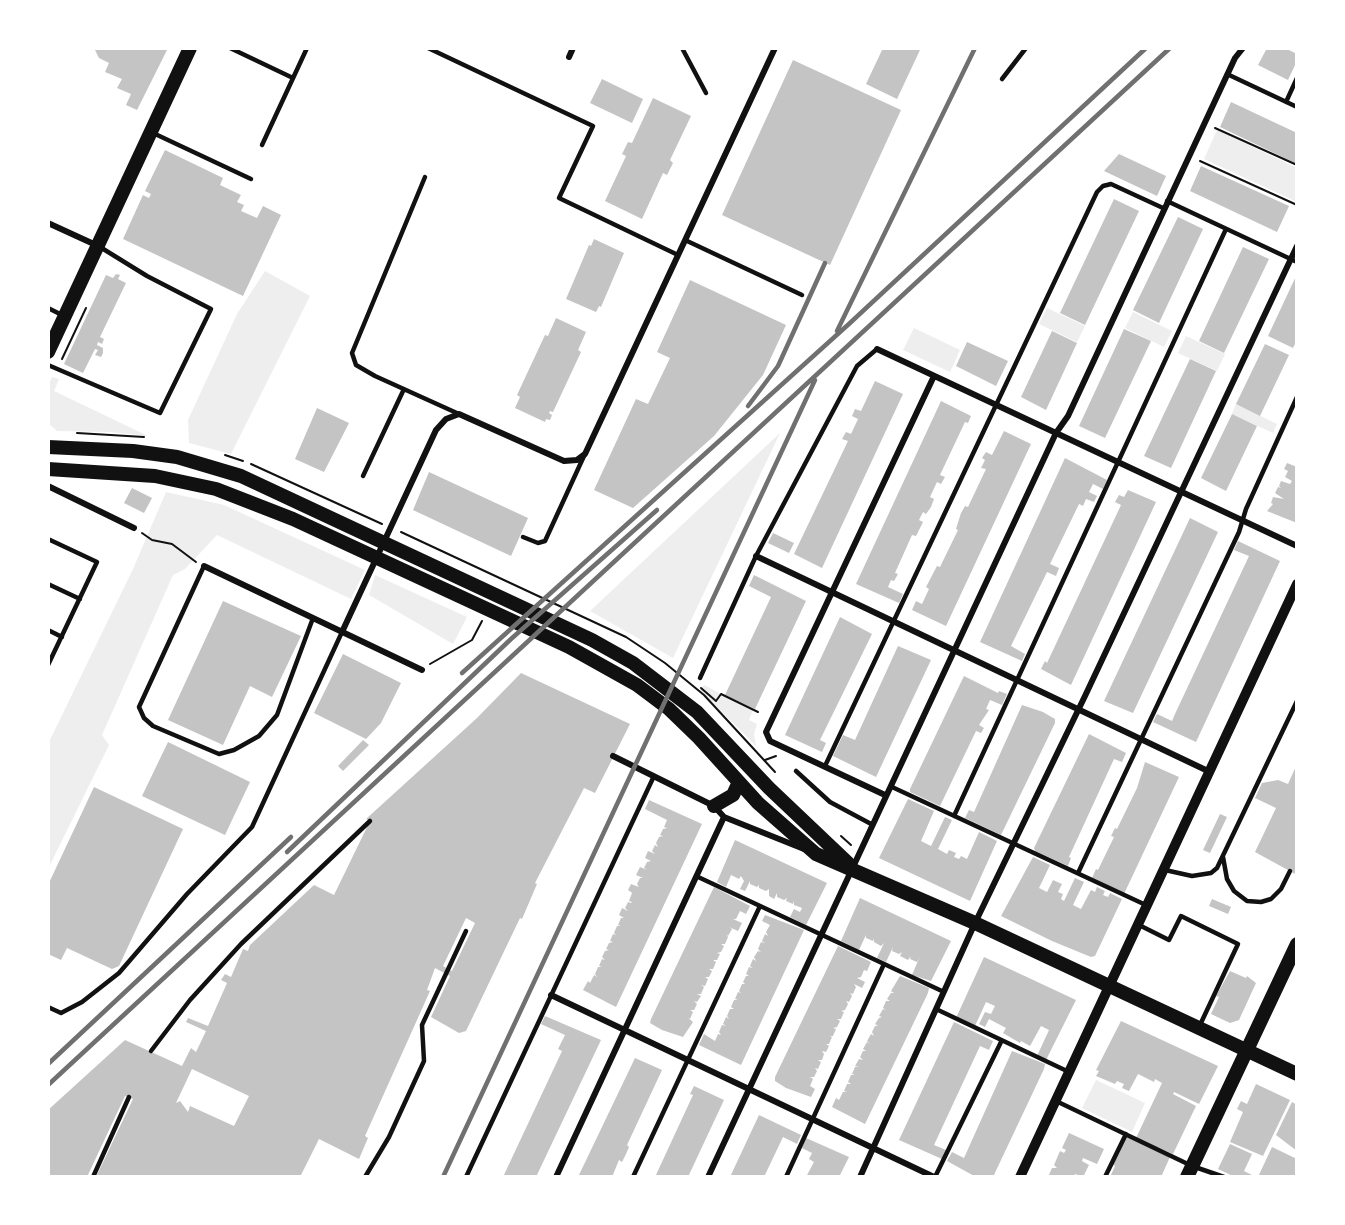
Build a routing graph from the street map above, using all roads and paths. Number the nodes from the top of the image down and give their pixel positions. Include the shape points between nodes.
1 (190, 48) edge
2 (230, 48) edge
3 (307, 48) edge
4 (428, 48) edge
5 (573, 48) edge
6 (682, 48) edge
7 (775, 48) edge
8 (1026, 48) edge
9 (1244, 48) edge
10 (569, 57) dead end
11 (1227, 74) junction
12 (293, 78) junction
13 (1297, 78) edge
14 (1002, 80) dead end
15 (706, 93) dead end
16 (1286, 102) junction
17 (1297, 107) edge
18 (1215, 128) dead end
19 (151, 132) junction
20 (262, 145) dead end
21 (1200, 161) dead end
22 (1297, 165) edge
23 (425, 177) dead end
24 (251, 179) dead end
25 (1165, 205) junction
26 (1297, 205) edge
27 (48, 223) edge
28 (1226, 229) junction
29 (685, 240) junction
30 (98, 246) junction
31 (1297, 246) edge
32 (678, 255) junction
33 (1294, 261) edge
34 (802, 295) dead end
35 (48, 308) edge
36 (65, 316) junction
37 (877, 349) joint
38 (48, 352) edge
39 (48, 365) edge
40 (934, 376) junction
41 (404, 389) junction
42 (1297, 397) edge
43 (995, 405) junction
44 (459, 414) junction
45 (1056, 434) junction
46 (48, 447) edge
47 (585, 454) junction
48 (1118, 462) junction
49 (48, 469) edge
50 (363, 476) dead end
51 (48, 486) edge
52 (1181, 492) junction
53 (1243, 521) junction
54 (134, 528) joint
55 (523, 537) dead end
56 (48, 539) edge
57 (1297, 546) edge
58 (756, 556) junction
59 (204, 566) junction
60 (48, 584) edge
61 (1297, 584) edge
62 (831, 592) junction
63 (80, 599) junction
64 (313, 618) junction
65 (894, 621) junction
66 (480, 625) dead end
67 (48, 630) edge
68 (342, 632) junction
69 (62, 637) junction
70 (955, 650) junction
71 (48, 665) edge
72 (422, 670) joint
73 (700, 678) joint
74 (1018, 680) junction
75 (1297, 701) edge
76 (1079, 709) junction
77 (758, 712) dead end
78 (1141, 739) junction
79 (613, 756) dead end
80 (773, 756) dead end
81 (765, 760) dead end
82 (825, 766) junction
83 (796, 771) dead end
84 (1210, 772) junction
85 (654, 776) junction
86 (739, 782) junction
87 (892, 788) junction
88 (885, 795) junction
89 (719, 811) junction
90 (954, 816) junction
91 (370, 821) dead end
92 (873, 825) junction
93 (1012, 844) junction
94 (816, 854) junction
95 (1222, 856) junction
96 (853, 869) junction
97 (1165, 870) junction
98 (1290, 871) dead end
99 (1078, 873) junction
100 (696, 876) junction
101 (760, 906) junction
102 (1148, 906) junction
103 (975, 923) junction
104 (1139, 926) junction
105 (466, 931) dead end
106 (822, 935) junction
107 (1297, 944) edge
108 (884, 964) junction
109 (1110, 988) junction
110 (944, 992) junction
111 (551, 995) junction
112 (48, 1008) edge
113 (936, 1009) junction
114 (1199, 1028) junction
115 (625, 1029) junction
116 (1001, 1042) junction
117 (1246, 1050) junction
118 (151, 1051) dead end
119 (688, 1059) junction
120 (1070, 1072) junction
121 (1297, 1074) edge
122 (749, 1088) junction
123 (129, 1097) dead end
124 (1056, 1101) junction
125 (813, 1119) junction
126 (1125, 1134) junction
127 (873, 1148) junction
128 (1189, 1172) edge
129 (93, 1177) edge
130 (365, 1177) edge
131 (466, 1177) edge
132 (556, 1177) edge
133 (633, 1177) edge
134 (708, 1177) edge
135 (786, 1177) edge
136 (860, 1177) edge
137 (934, 1177) edge
138 (1020, 1177) edge
139 (1105, 1177) edge
140 (1224, 1177) edge

1 - 19 main road
2 - 12 lane
3 - 12 lane
4 - 32 lane via 593,126 559,198
5 - 10 street
6 - 15 lane
7 - 29 street
8 - 14 lane
9 - 11 street
11 - 16 lane
11 - 25 street
12 - 20 lane
13 - 16 lane
16 - 17 lane
18 - 22 path
19 - 24 lane
19 - 30 main road
21 - 26 path
23 - 41 lane via 352,353 356,364
25 - 28 lane
25 - 43 lane via 1111,184 1102,186
25 - 45 street via 1068,416
27 - 30 street
28 - 33 lane
28 - 48 lane
29 - 32 street
29 - 34 lane
30 - 36 main road
30 - 39 lane via 210,309 160,413
31 - 33 street
32 - 47 street
33 - 52 street
35 - 36 lane
36 - 38 main road
37 - 40 street
37 - 58 lane via 857,366
40 - 43 street
40 - 62 street
41 - 44 lane
41 - 50 lane
42 - 53 lane
43 - 45 street
43 - 65 lane
44 - 47 street via 564,461 577,460
44 - 68 street via 446,419 436,430
45 - 48 street
45 - 70 street
46 - 96 main road via 167,455 241,476 592,640 633,663 696,712
47 - 55 lane via 544,540 538,543
48 - 52 street
48 - 74 lane
49 - 86 main road via 183,480 254,502 344,542 606,665 669,710
51 - 54 street
52 - 53 street
52 - 76 street
53 - 57 street
53 - 78 lane
54 - 59 path via 152,540 172,543
56 - 63 lane via 97,562
58 - 62 street
58 - 73 lane
59 - 64 street
59 - 64 lane via 139,707 153,726 219,754 259,736 277,715
60 - 63 lane
61 - 84 street
62 - 65 street
62 - 82 street via 766,732 770,741
63 - 69 lane
64 - 68 street
65 - 70 street
65 - 82 lane
66 - 72 path via 472,640
67 - 69 lane
68 - 72 street
68 - 112 lane via 252,827 119,973 61,1013
69 - 71 lane
70 - 74 street
70 - 87 street
73 - 77 path via 701,688 716,701 721,694
74 - 76 street
74 - 90 lane
75 - 95 lane
76 - 78 street
76 - 93 street
78 - 84 street
78 - 99 lane
79 - 85 street
80 - 81 path
82 - 88 street
83 - 92 lane via 830,802
84 - 97 street
85 - 89 street
85 - 111 lane
86 - 89 main road
86 - 94 main road via 780,825
87 - 88 street
87 - 90 lane
88 - 92 street
89 - 94 street
89 - 100 street
90 - 93 lane
91 - 118 lane via 241,944
92 - 96 street
93 - 99 lane
93 - 103 street
94 - 96 main road
95 - 97 lane via 1217,868 1205,875
95 - 98 lane via 1230,885 1247,901 1271,899
96 - 103 main road
96 - 106 street
97 - 102 street
99 - 102 lane
100 - 101 lane
100 - 115 street
101 - 106 lane
101 - 119 lane
102 - 104 street
103 - 109 main road
103 - 110 street
104 - 109 street
104 - 114 lane via 1169,940 1181,916 1238,944
105 - 130 lane via 422,1025 424,1061 389,1137
106 - 108 lane
106 - 122 street
107 - 117 main road
108 - 110 lane
108 - 125 lane
109 - 114 main road
109 - 120 street
110 - 113 street
111 - 115 street
111 - 131 lane
113 - 116 lane
113 - 127 street
114 - 117 main road
115 - 119 street
115 - 132 street
116 - 120 lane
116 - 137 lane
117 - 121 main road
117 - 128 main road
119 - 122 street
119 - 133 lane
120 - 124 street
122 - 125 street
122 - 134 street
123 - 129 lane
124 - 126 lane
124 - 138 street
125 - 127 street
125 - 135 lane
126 - 128 lane
126 - 139 lane
127 - 136 street
127 - 137 street
128 - 140 lane

